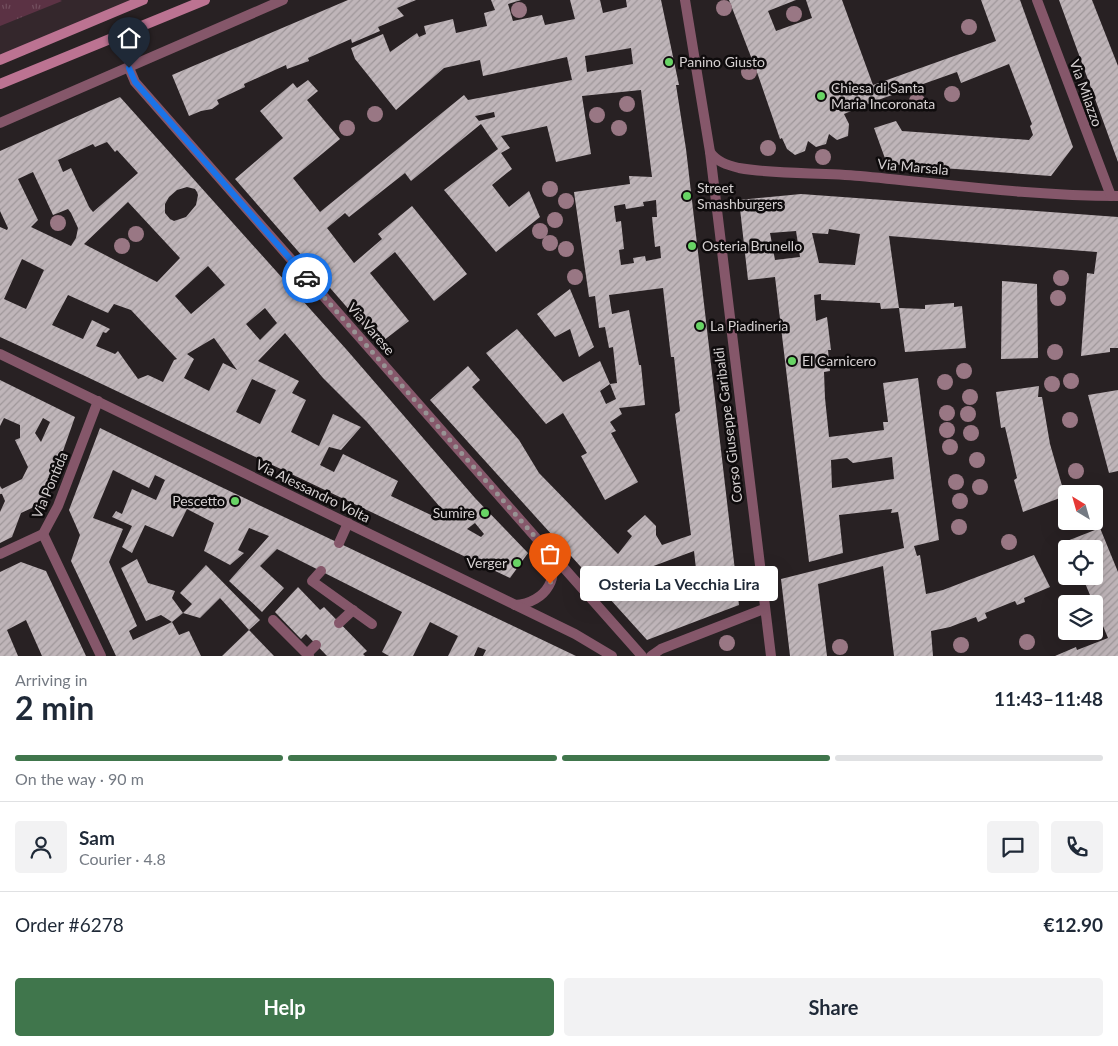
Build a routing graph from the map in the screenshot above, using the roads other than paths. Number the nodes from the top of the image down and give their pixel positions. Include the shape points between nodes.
1 (142, 0) edge
2 (205, 0) edge
3 (283, 0) edge
4 (685, 0) edge
5 (1036, 0) edge
6 (0, 60) edge
7 (129, 68) junction
8 (0, 84) edge
9 (0, 123) edge
10 (710, 152) junction
11 (1114, 196) edge
12 (0, 354) edge
13 (98, 401) junction
14 (348, 523) junction
15 (43, 534) junction
16 (339, 543) dead end
17 (0, 554) edge
18 (553, 563) junction
19 (321, 571) dead end
20 (515, 605) junction
21 (353, 610) junction
22 (764, 610) junction
23 (273, 620) dead end
24 (339, 623) dead end
25 (372, 624) dead end
26 (316, 645) dead end
27 (308, 655) edge
28 (101, 656) edge
29 (612, 656) edge
30 (642, 656) edge
31 (651, 656) edge
32 (771, 656) edge

1 - 6 main road
2 - 8 main road
3 - 7 street
4 - 10 street, Corso Giuseppe Garibaldi
5 - 11 street, Via Milazzo
7 - 9 street
7 - 18 street, Via Varese via 135,82 537,538
10 - 11 street, Via Marsala via 728,164 772,173 857,176
10 - 22 street, Corso Giuseppe Garibaldi
12 - 13 street, Via Alessandro Volta
13 - 14 street, Via Alessandro Volta
13 - 15 street, Via Pontida via 58,506
14 - 16 street
14 - 20 street, Via Alessandro Volta
15 - 17 street, Via Pontida
15 - 28 street
18 - 20 street via 547,590 535,600
18 - 30 street, Via Varese via 564,568
19 - 21 street via 312,582
20 - 29 street, Via Alessandro Volta
21 - 24 street
21 - 25 street
22 - 31 street via 661,649
22 - 32 street, Corso Giuseppe Garibaldi
23 - 27 street
26 - 27 street

